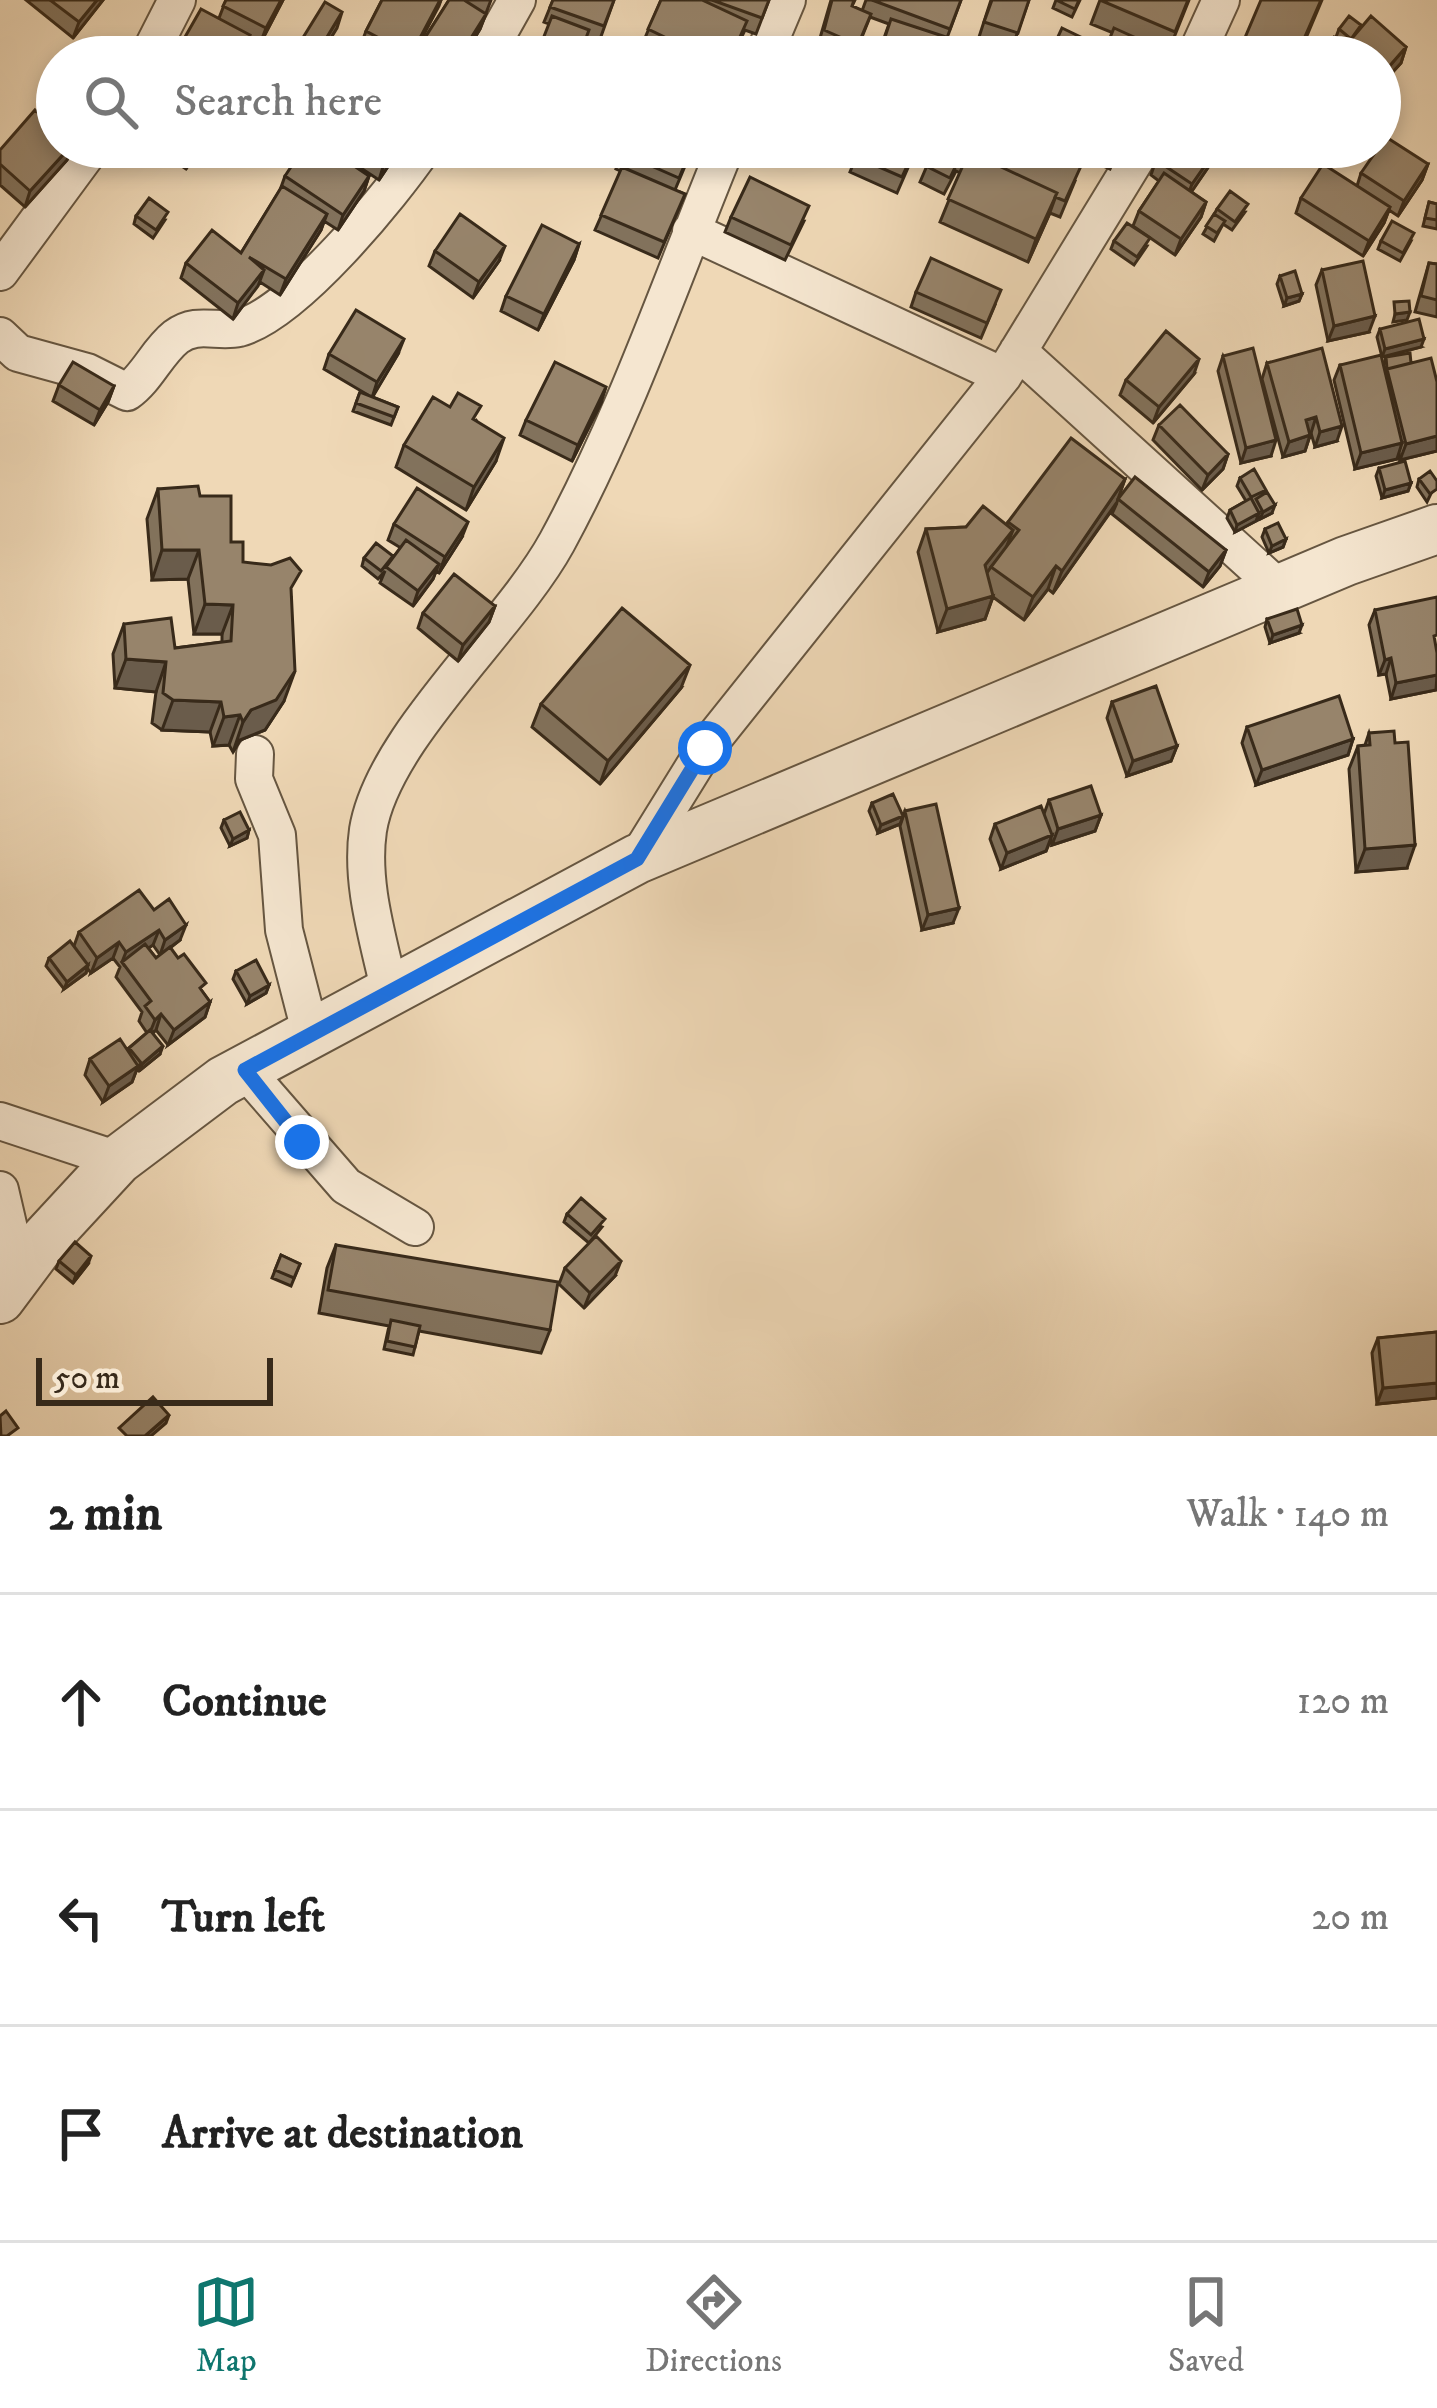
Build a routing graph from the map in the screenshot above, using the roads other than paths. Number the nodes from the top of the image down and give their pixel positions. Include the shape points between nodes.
1 (177, 0) edge
2 (517, 0) edge
3 (787, 0) edge
4 (1220, 0) edge
5 (159, 36) edge
6 (497, 36) edge
7 (772, 36) edge
8 (1204, 36) edge
9 (77, 168) edge
10 (407, 168) edge
11 (717, 168) edge
12 (1130, 168) edge
13 (691, 231) junction
14 (0, 272) edge
15 (0, 336) edge
16 (1010, 364) junction
17 (1437, 529) edge
18 (1282, 591) junction
19 (255, 754) dead end
20 (637, 859) junction
21 (390, 993) junction
22 (311, 1035) junction
23 (245, 1070) junction
24 (0, 1121) edge
25 (118, 1160) junction
26 (0, 1190) edge
27 (415, 1227) dead end
28 (10, 1286) edge

1 - 5 street
2 - 6 street
3 - 7 street
4 - 8 street
9 - 14 street
10 - 15 street via 283,303 238,328 203,326 177,336 127,392 18,353
11 - 13 street
12 - 16 street
13 - 16 street
13 - 21 street via 556,543 418,728 368,828 367,879
16 - 18 street
16 - 20 street via 705,748
17 - 18 street
18 - 20 street
19 - 22 street
20 - 21 street
21 - 22 street
22 - 23 street
23 - 25 street
23 - 27 street via 346,1186
24 - 25 street
25 - 28 street
26 - 28 street

